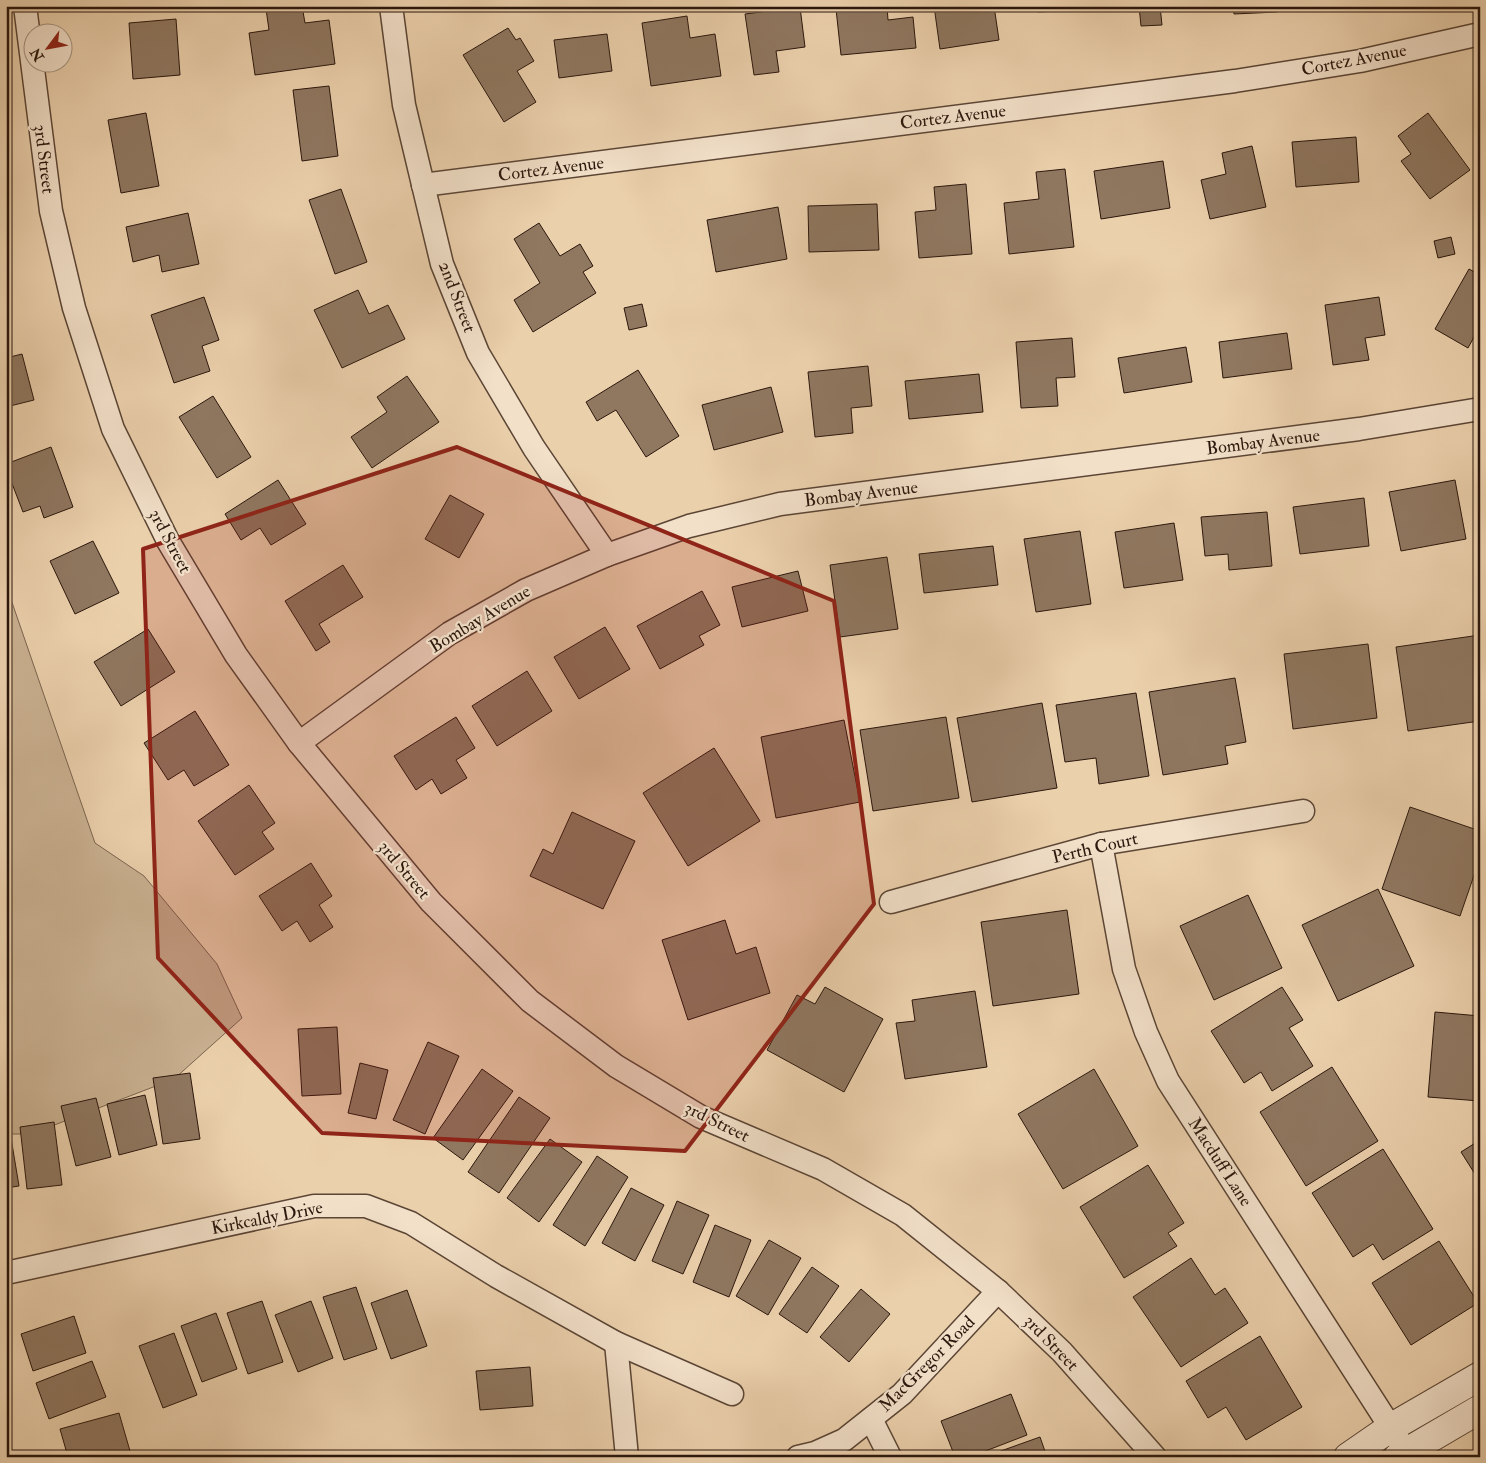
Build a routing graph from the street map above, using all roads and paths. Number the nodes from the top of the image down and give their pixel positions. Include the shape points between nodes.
1 (25, 6) edge
2 (391, 6) edge
3 (1480, 34) edge
4 (423, 185) junction
5 (1480, 409) edge
6 (607, 555) junction
7 (299, 743) junction
8 (1302, 811) dead end
9 (1101, 844) junction
10 (891, 902) dead end
11 (6, 1273) edge
12 (998, 1291) junction
13 (616, 1343) junction
14 (1480, 1376) edge
15 (732, 1394) dead end
16 (1480, 1409) edge
17 (871, 1418) junction
18 (1390, 1428) junction
19 (1402, 1454) edge
20 (810, 1455) edge
21 (627, 1457) edge
22 (890, 1457) edge
23 (1155, 1457) edge
24 (1348, 1457) edge

1 - 7 street, 3rd Street via 51,211 74,308 113,429 168,541 236,655
2 - 4 street, 2nd Street via 404,105
3 - 4 street, Cortez Avenue via 1360,61 1235,81
4 - 6 street, 2nd Street via 442,264 478,352 534,448
5 - 6 street, Bombay Avenue via 1359,429 780,504 689,526
6 - 7 street, Bombay Avenue via 526,590 450,633
7 - 12 street, 3rd Street via 431,902 530,1001 616,1066 701,1117 823,1169 903,1216
8 - 9 street, Perth Court
9 - 10 street, Perth Court
9 - 18 street, Macduff Lane via 1124,970 1168,1081
11 - 13 street, Kirkcaldy Drive via 314,1206 366,1206 411,1223 496,1276
12 - 17 street, MacGregor Road via 902,1394
12 - 23 street, 3rd Street via 1062,1352
13 - 15 street, Kirkcaldy Drive
13 - 21 street
14 - 18 street
16 - 19 street
17 - 20 street, MacGregor Road via 844,1440
17 - 22 street
18 - 19 street, Macduff Lane
18 - 24 street

